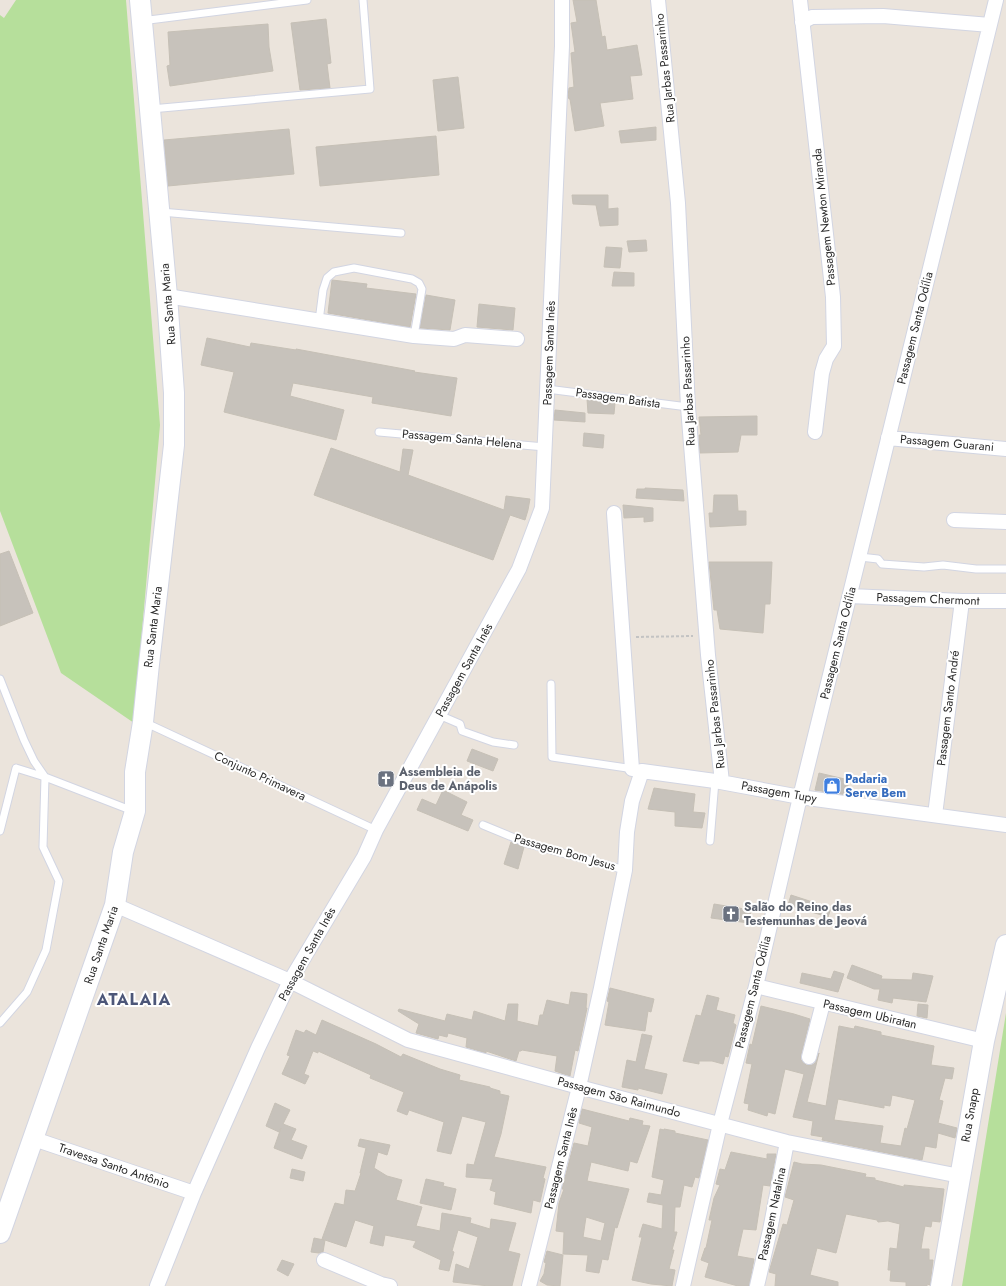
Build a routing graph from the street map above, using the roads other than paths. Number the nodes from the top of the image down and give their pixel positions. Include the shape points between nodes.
1 (140, 0) edge
2 (307, 0) edge
3 (363, 0) edge
4 (562, 0) edge
5 (658, 0) edge
6 (800, 0) edge
7 (996, 0) edge
8 (149, 20) dead end
9 (802, 22) junction
10 (990, 25) junction
11 (150, 109) junction
12 (159, 212) junction
13 (401, 233) dead end
14 (167, 296) junction
15 (319, 321) junction
16 (414, 336) junction
17 (517, 339) dead end
18 (547, 388) junction
19 (688, 407) junction
20 (379, 432) dead end
21 (815, 432) dead end
22 (888, 438) junction
23 (544, 447) junction
24 (1006, 449) edge
25 (614, 513) dead end
26 (954, 520) dead end
27 (1006, 522) edge
28 (860, 557) junction
29 (1006, 569) edge
30 (850, 596) junction
31 (962, 601) junction
32 (1006, 601) edge
33 (0, 680) edge
34 (551, 684) dead end
35 (439, 715) junction
36 (144, 722) junction
37 (514, 745) dead end
38 (637, 770) junction
39 (46, 777) junction
40 (718, 781) junction
41 (800, 797) junction
42 (135, 811) junction
43 (934, 815) junction
44 (483, 825) dead end
45 (1006, 825) edge
46 (376, 830) junction
47 (0, 831) edge
48 (710, 841) dead end
49 (625, 870) junction
50 (115, 906) junction
51 (1006, 946) edge
52 (290, 981) junction
53 (756, 986) junction
54 (823, 1003) junction
55 (0, 1023) edge
56 (984, 1041) junction
57 (809, 1057) dead end
58 (579, 1087) junction
59 (720, 1124) junction
60 (34, 1139) junction
61 (787, 1142) junction
62 (960, 1176) junction
63 (194, 1193) junction
64 (0, 1233) edge
65 (324, 1260) dead end
66 (157, 1286) edge
67 (390, 1286) edge
68 (529, 1286) edge
69 (683, 1286) edge
70 (757, 1286) edge
71 (941, 1286) edge

1 - 11 street, Rua Santa Maria
2 - 8 lane
3 - 11 lane via 370,89
4 - 18 street, Passagem Santa Inês
5 - 19 street, Rua Jarbas Passarinho via 678,203
6 - 9 street, Passagem Newton Miranda
7 - 10 street, Passagem Santa Odília
9 - 10 street via 812,17 883,16
9 - 21 street, Passagem Newton Miranda via 834,322 834,346 826,359 822,373
10 - 22 street, Passagem Santa Odília
11 - 12 street, Rua Santa Maria
12 - 13 lane
12 - 14 street, Rua Santa Maria
14 - 15 street
14 - 36 street, Rua Santa Maria via 174,393 174,445
15 - 16 street
15 - 16 lane via 327,278 334,272 354,268 412,279 419,284 422,289
16 - 17 street via 454,339 465,335
18 - 19 lane, Passagem Batista
18 - 23 street, Passagem Santa Inês
19 - 40 street, Rua Jarbas Passarinho
20 - 23 lane, Passagem Santa Helena
22 - 24 street, Passagem Guarani
22 - 28 street, Passagem Santa Odília
23 - 35 street, Passagem Santa Inês via 542,508 519,569
25 - 38 street, Passagem Santa Inês via 623,638
26 - 27 street
28 - 29 lane via 878,559 882,564
28 - 30 street, Passagem Santa Odília
30 - 31 street, Passagem Chermont
30 - 41 street, Passagem Santa Odília
31 - 32 street, Passagem Chermont
31 - 43 street, Passagem Santo André
33 - 39 lane via 34,762
34 - 38 lane, Passagem Tupy via 552,757
35 - 37 lane via 460,724 462,731 493,742
35 - 46 street, Passagem Santa Inês
36 - 42 street, Rua Santa Maria via 135,772
36 - 46 lane, Conjunto Primavera
38 - 40 street, Passagem Tupy
38 - 49 street, Passagem Santa Inês via 627,832
39 - 42 lane
39 - 47 lane via 16,768
39 - 55 lane via 43,847 60,881 46,950 27,992
40 - 41 street, Passagem Tupy
40 - 48 lane
41 - 43 street, Passagem Tupy
41 - 53 street, Passagem Santa Odília
42 - 50 street, Rua Santa Maria via 123,852
43 - 45 street, Passagem Tupy
44 - 49 lane, Passagem Bom Jesus via 530,844
46 - 52 street, Passagem Santa Inês via 364,856
49 - 58 street, Passagem Santa Inês
50 - 52 street, Passagem São Raimundo
50 - 60 street, Rua Santa Maria
51 - 56 street, Rua Snapp
52 - 58 street, Passagem São Raimundo via 408,1040
52 - 63 street, Passagem Santa Inês
53 - 54 street, Passagem Ubiratan
53 - 59 street, Passagem Santa Odília
54 - 56 street, Passagem Ubiratan
54 - 57 street
56 - 62 street, Rua Snapp
58 - 59 street, Passagem São Raimundo
58 - 68 street, Passagem Santa Inês
59 - 61 street, Passagem São Raimundo
59 - 69 street, Passagem Santa Odília
60 - 63 street, Travessa Santo Antônio
60 - 64 street, Rua Santa Maria
61 - 62 street, Passagem São Raimundo
61 - 70 street, Passagem Natalina
62 - 71 street, Rua Snapp
63 - 66 street, Passagem Santa Inês
65 - 67 street

